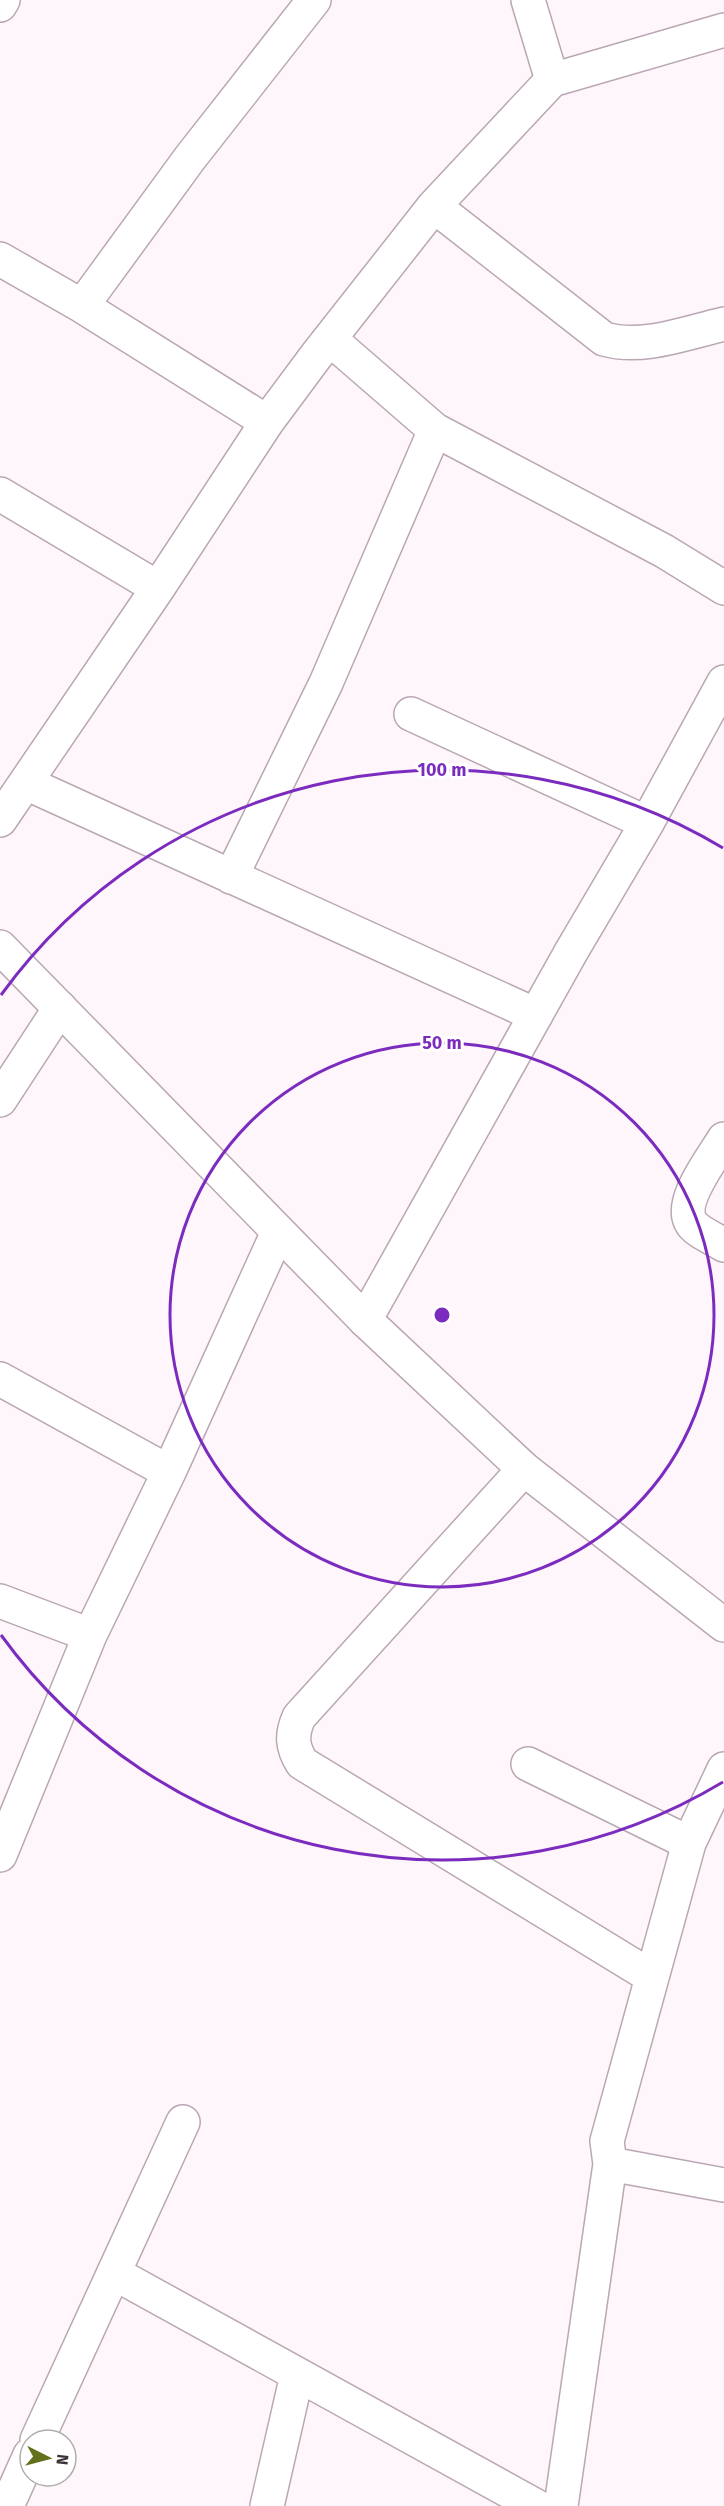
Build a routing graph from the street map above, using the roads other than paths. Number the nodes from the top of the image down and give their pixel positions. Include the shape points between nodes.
1 (3, 0) edge
2 (314, 0) edge
3 (528, 0) edge
4 (0, 5) edge
5 (724, 30) edge
6 (552, 80) junction
7 (434, 206) junction
8 (0, 259) edge
9 (82, 306) junction
10 (724, 324) edge
11 (330, 339) junction
12 (267, 422) junction
13 (435, 430) junction
14 (0, 494) edge
15 (158, 588) junction
16 (724, 588) edge
17 (724, 682) edge
18 (411, 714) dead end
19 (26, 783) junction
20 (0, 820) edge
21 (647, 824) junction
22 (231, 877) junction
23 (0, 947) edge
24 (60, 1008) junction
25 (536, 1015) junction
26 (0, 1100) edge
27 (724, 1139) edge
28 (278, 1232) junction
29 (724, 1245) edge
30 (365, 1320) junction
31 (0, 1379) edge
32 (524, 1469) junction
33 (169, 1472) junction
34 (0, 1601) edge
35 (724, 1625) edge
36 (90, 1635) junction
37 (528, 1764) dead end
38 (724, 1769) edge
39 (689, 1843) junction
40 (1, 1852) edge
41 (652, 1977) junction
42 (183, 2122) dead end
43 (610, 2164) junction
44 (724, 2185) edge
45 (114, 2273) junction
46 (297, 2374) junction
47 (43, 2428) edge
48 (18, 2482) edge
49 (7, 2506) edge
50 (267, 2506) edge
51 (536, 2506) edge
52 (561, 2506) edge

1 - 4 street
2 - 9 street via 190,158
3 - 6 street
5 - 6 street
6 - 7 street
7 - 10 street via 604,339 639,344
7 - 11 street
8 - 9 street
9 - 12 street
11 - 12 street
11 - 13 street
12 - 15 street
13 - 16 street via 664,551
13 - 22 street via 326,683
14 - 15 street
15 - 19 street
17 - 21 street
18 - 21 street
19 - 20 street
19 - 22 street
21 - 25 street
22 - 25 street
23 - 24 street
24 - 26 street
24 - 28 street
25 - 30 street
27 - 29 street via 689,1198 687,1214 693,1226
28 - 30 street
28 - 33 street
30 - 32 street
31 - 33 street
32 - 35 street
32 - 41 street via 299,1718 293,1748 302,1763
33 - 36 street
34 - 36 street
36 - 40 street
37 - 39 street
38 - 39 street
39 - 41 street
41 - 43 street via 607,2141
42 - 45 street
43 - 44 street
43 - 52 street
45 - 46 street
45 - 47 street
46 - 50 street
46 - 51 street
48 - 49 street

